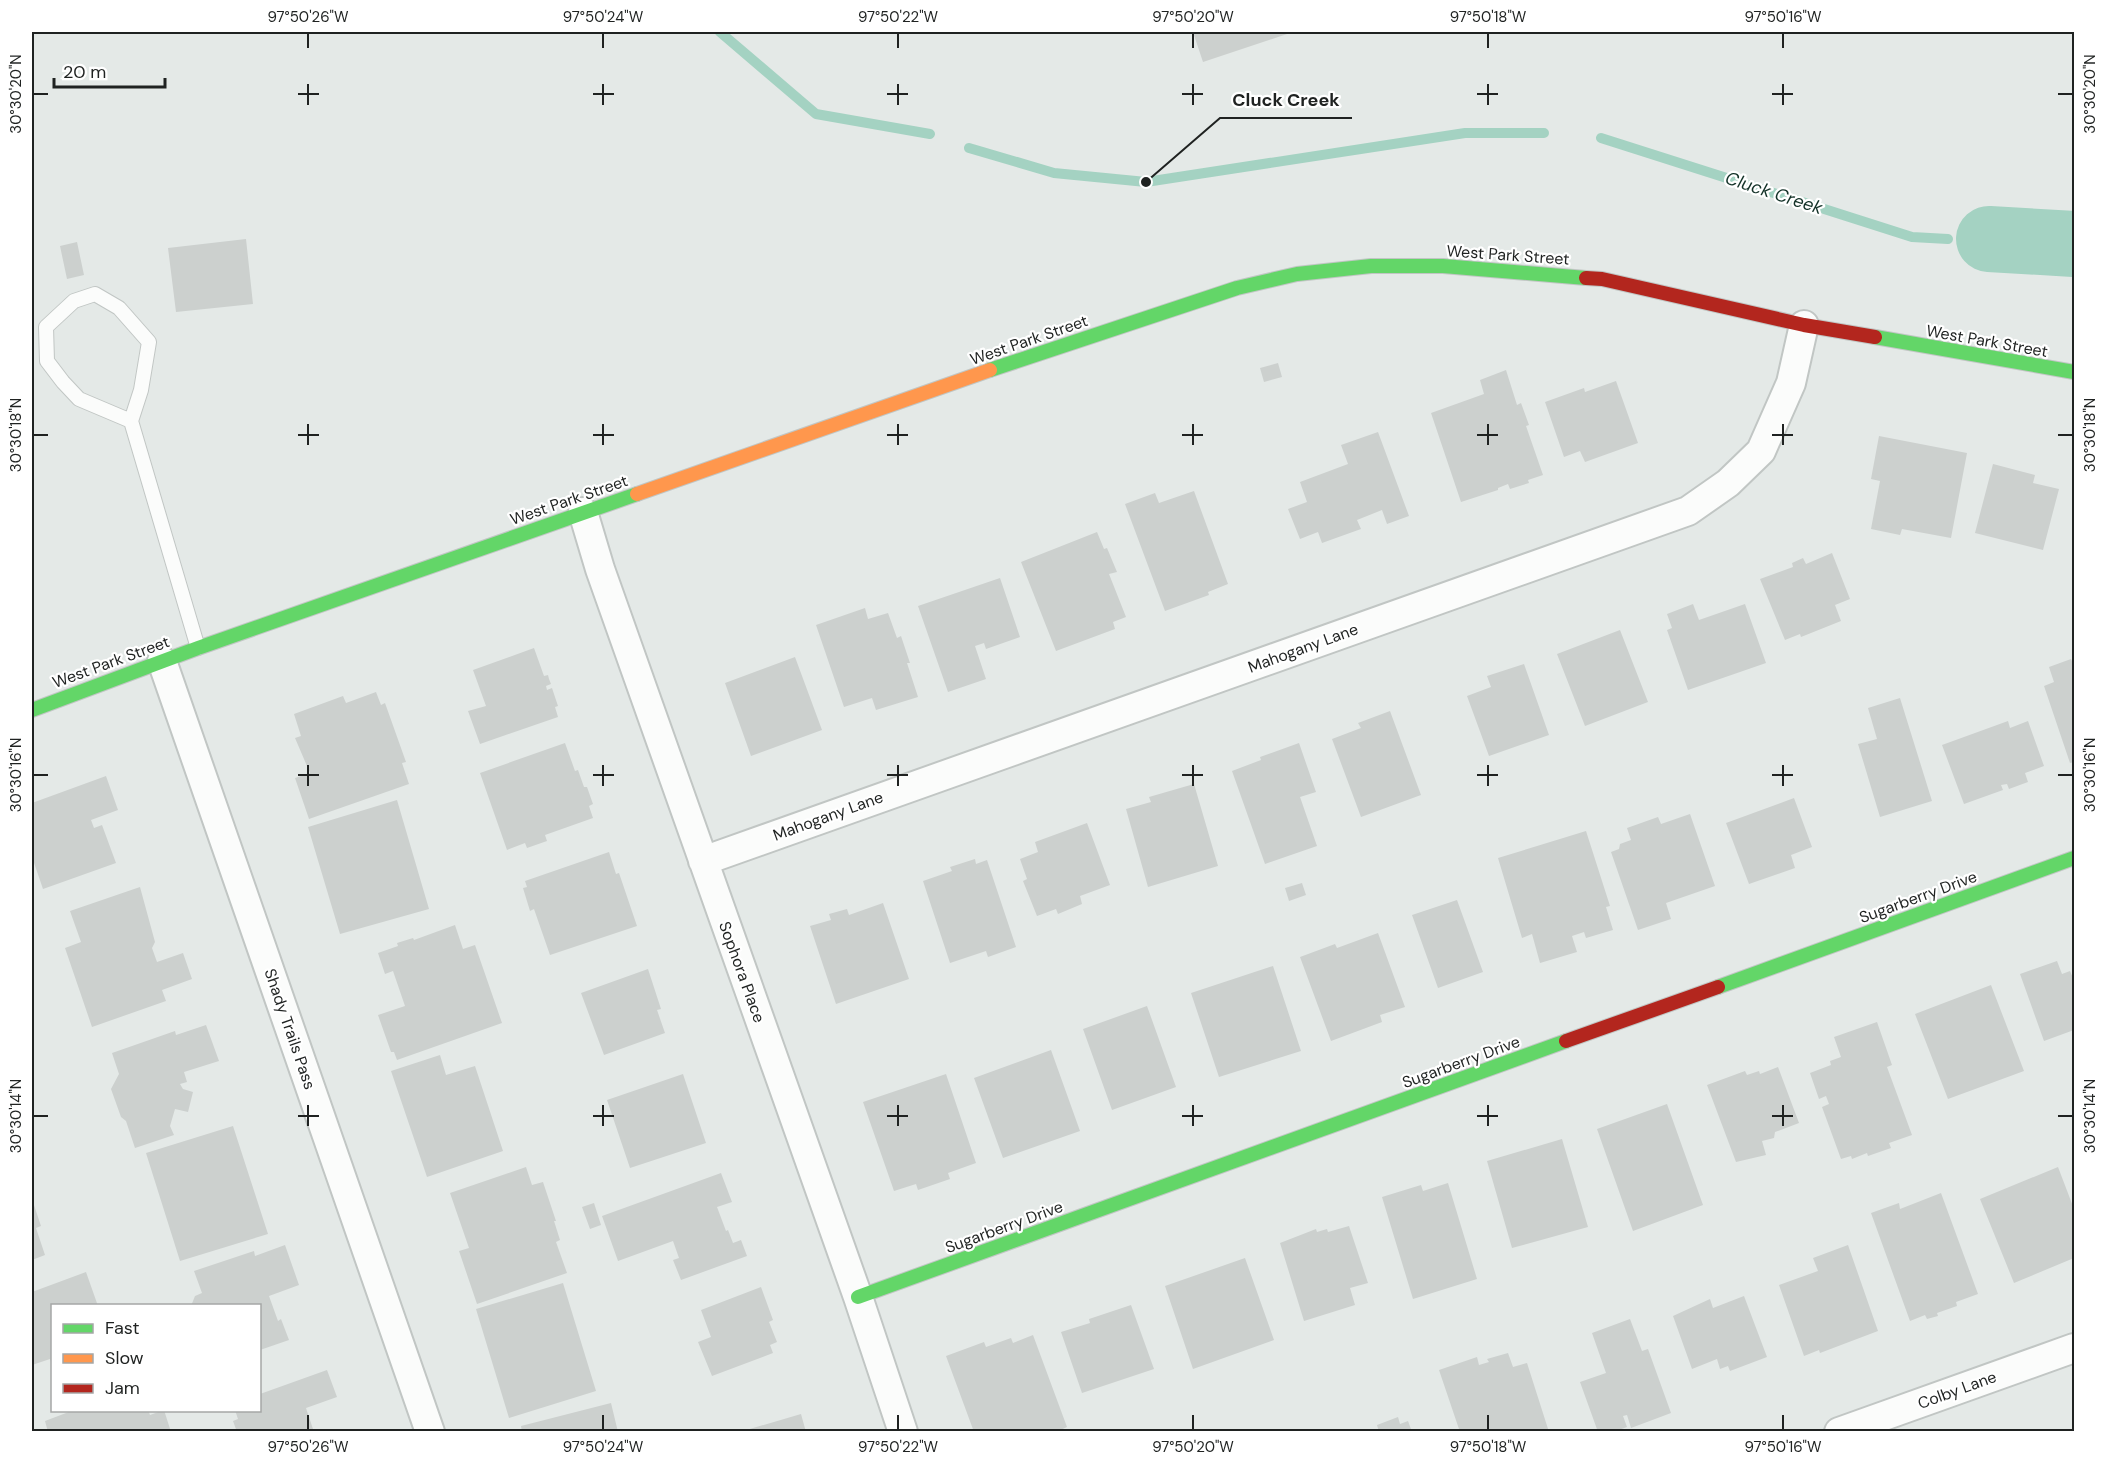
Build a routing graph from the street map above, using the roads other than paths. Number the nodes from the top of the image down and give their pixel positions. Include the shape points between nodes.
1 (1804, 325) junction
2 (2074, 372) edge
3 (131, 421) junction
4 (583, 512) junction
5 (198, 648) junction
6 (162, 661) junction
7 (32, 710) edge
8 (2074, 858) edge
9 (703, 861) junction
10 (858, 1297) junction
11 (2074, 1348) edge
12 (430, 1431) edge
13 (903, 1431) edge
14 (1839, 1431) edge

1 - 2 street, West Park Street
1 - 4 street, West Park Street via 1602,279 1443,266 1371,266 1297,274 1238,288 1016,361
1 - 9 street, Mahogany Lane via 1791,383 1761,451 1728,483 1688,512
3 - 3 lane via 149,342 119,308 95,294 74,301 46,327 47,361 79,399
3 - 5 lane
4 - 5 street, West Park Street
4 - 9 street, Sophora Place
5 - 6 street, West Park Street
6 - 7 street, West Park Street
6 - 12 street, Shady Trails Pass
8 - 10 street, Sugarberry Drive
9 - 10 street, Sophora Place
10 - 13 street, Sophora Place
11 - 14 street, Colby Lane

